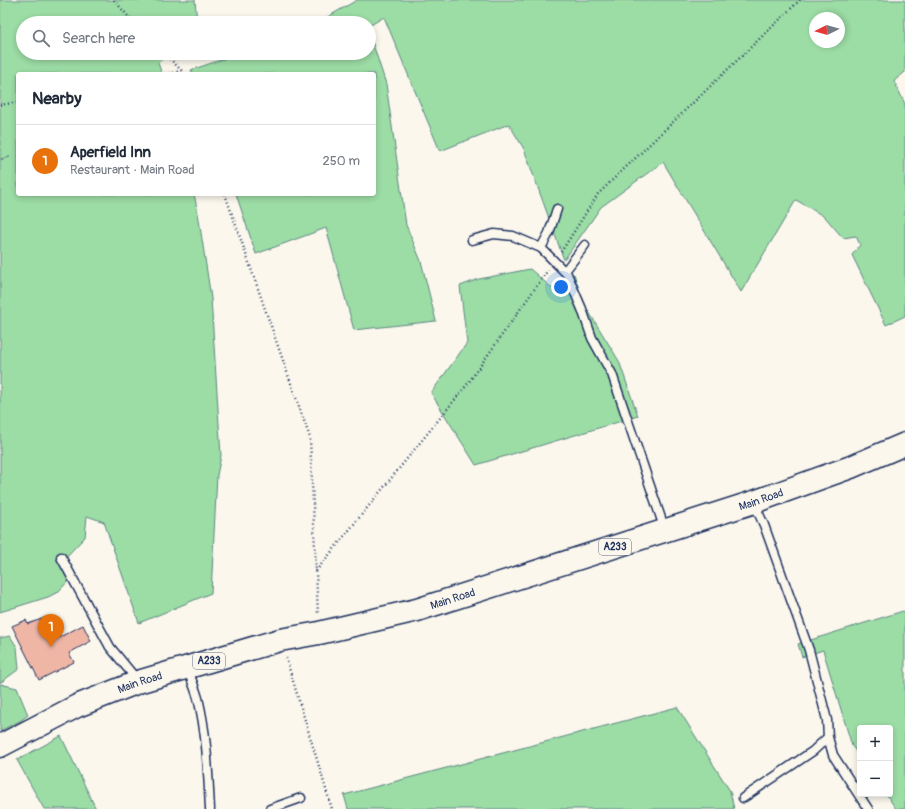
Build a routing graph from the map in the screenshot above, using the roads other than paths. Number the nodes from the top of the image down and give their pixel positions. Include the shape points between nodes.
1 (557, 210) dead end
2 (472, 240) dead end
3 (585, 245) dead end
4 (541, 248) junction
5 (565, 271) junction
6 (905, 444) edge
7 (754, 502) junction
8 (665, 530) junction
9 (61, 557) dead end
10 (187, 667) junction
11 (138, 682) junction
12 (828, 737) junction
13 (0, 746) edge
14 (301, 798) dead end
15 (743, 798) dead end
16 (210, 809) edge
17 (272, 809) edge
18 (868, 809) edge

1 - 4 lane
2 - 4 lane via 500,234 513,236
3 - 5 lane
4 - 5 lane
5 - 8 lane via 592,338 612,374
6 - 7 main road, Main Road / A233 via 851,467
7 - 8 main road, Main Road / A233
7 - 12 lane via 809,650 827,720
8 - 10 main road, Main Road / A233 via 417,610 280,640
9 - 11 lane via 110,647
10 - 11 main road, Main Road / A233
10 - 16 lane via 198,698 203,726
11 - 13 main road, Main Road / A233 via 77,706
12 - 15 lane via 813,751
12 - 18 lane via 833,755
14 - 17 lane

